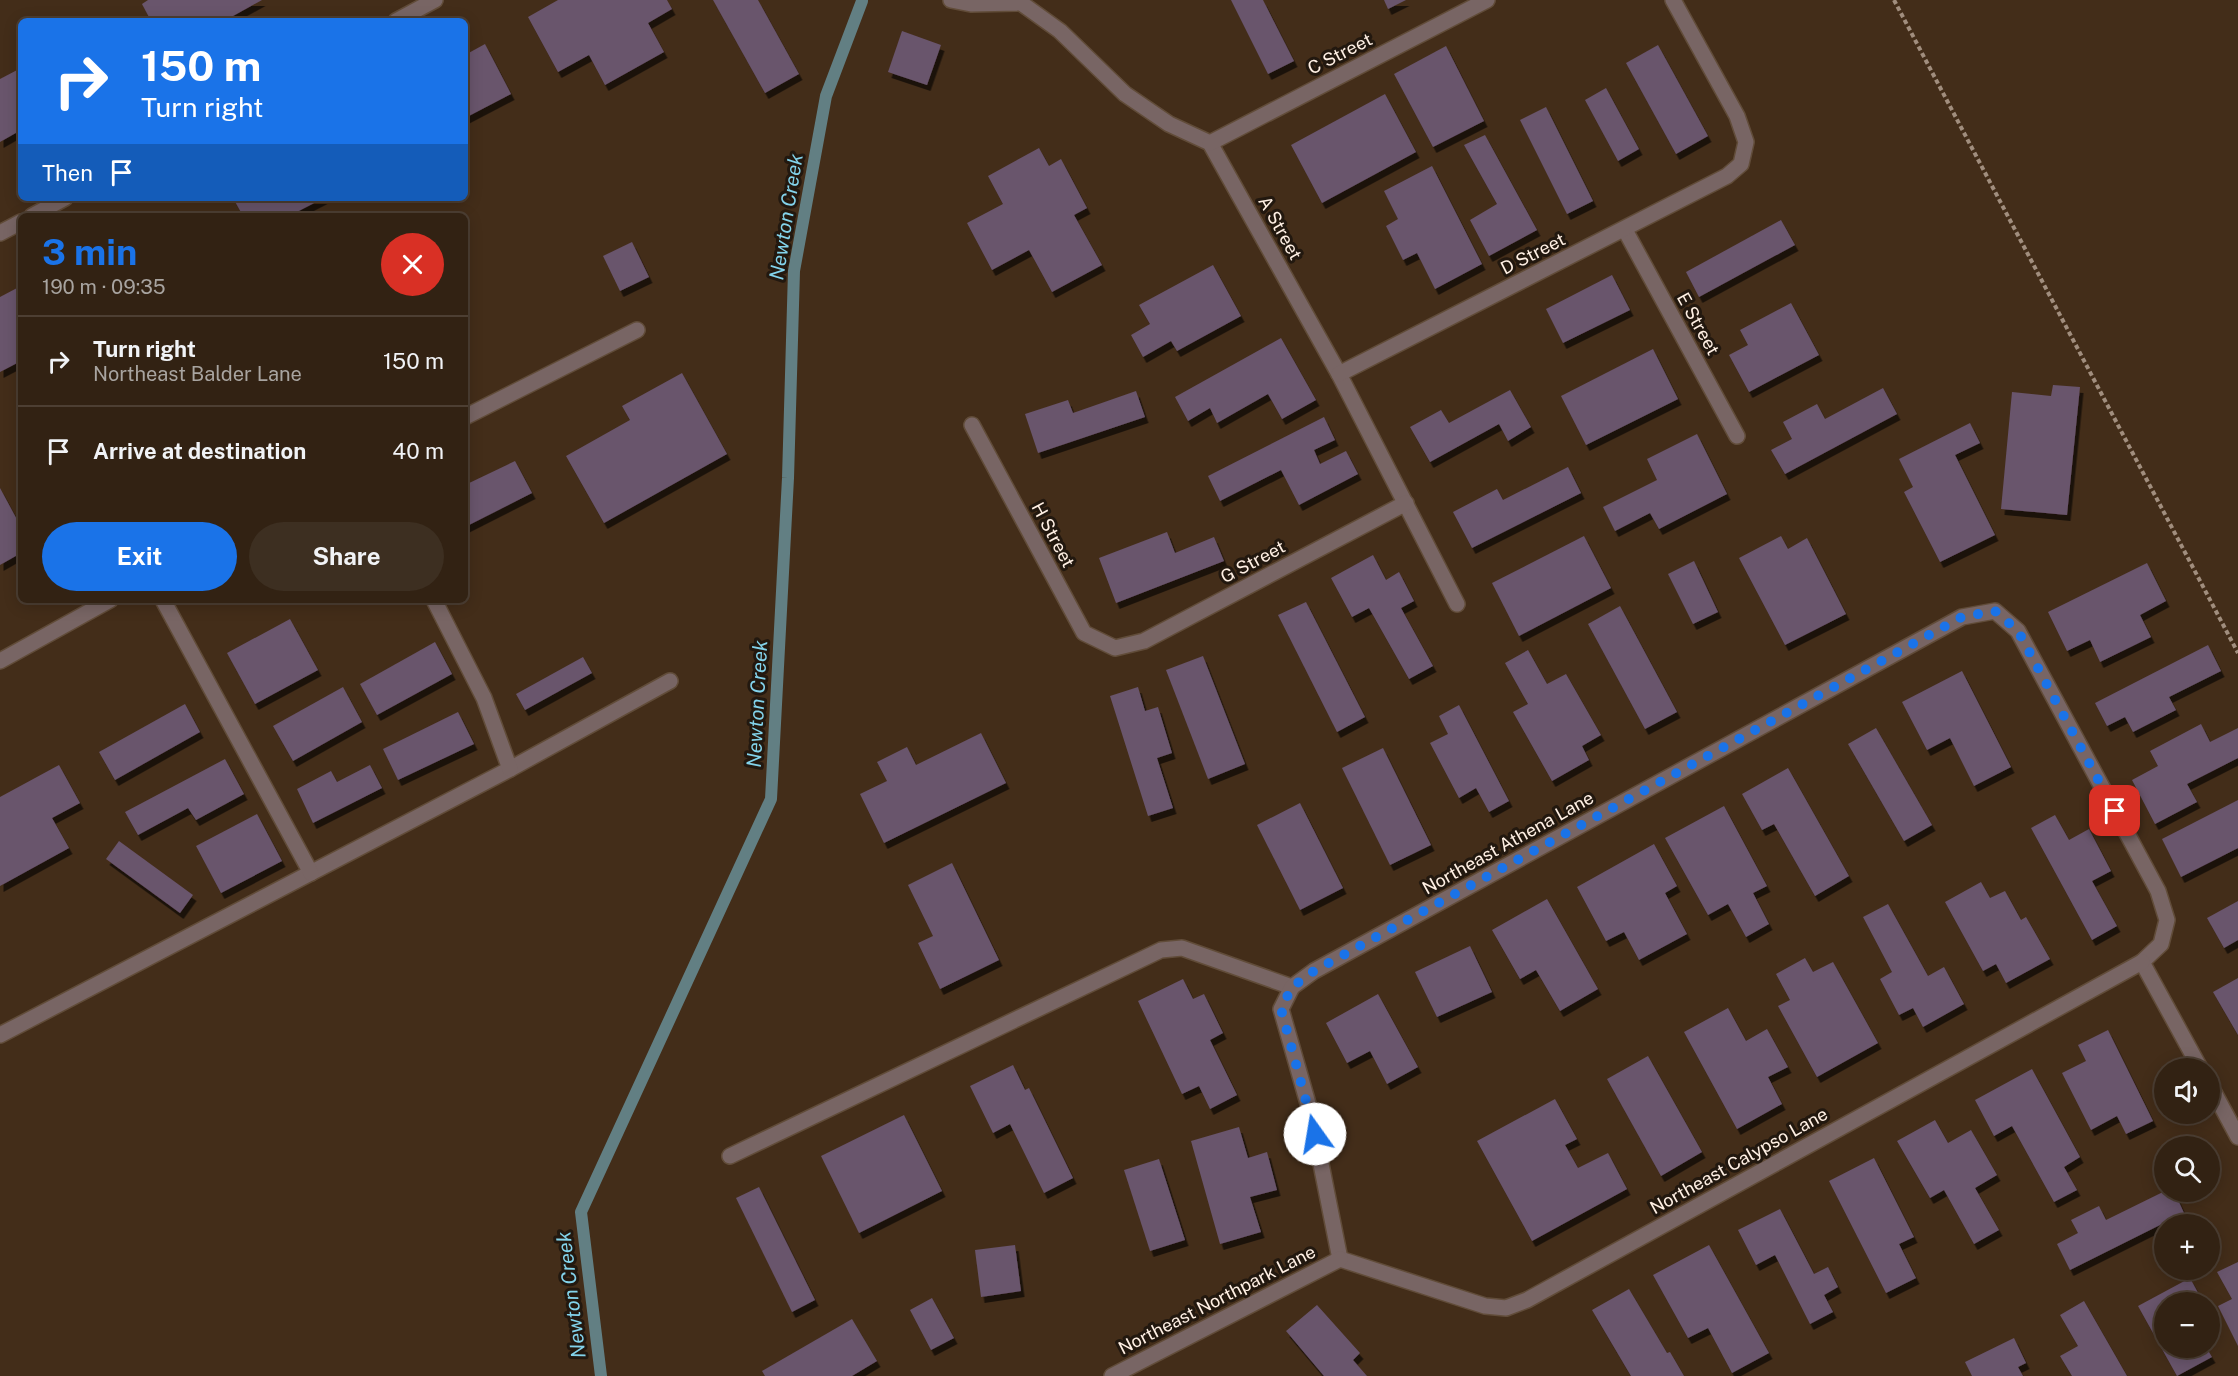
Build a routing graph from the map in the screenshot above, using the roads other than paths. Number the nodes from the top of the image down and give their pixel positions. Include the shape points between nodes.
1 (435, 0) edge
2 (951, 0) edge
3 (1487, 0) edge
4 (1673, 0) edge
5 (1022, 1) edge
6 (402, 18) edge
7 (1210, 143) junction
8 (60, 201) edge
9 (38, 213) edge
10 (18, 224) edge
11 (1625, 230) junction
12 (0, 233) edge
13 (637, 330) dead end
14 (1339, 374) junction
15 (468, 415) edge
16 (972, 425) dead end
17 (1737, 436) dead end
18 (1406, 503) junction
19 (105, 603) edge
20 (165, 603) edge
21 (436, 603) edge
22 (1457, 604) dead end
23 (1995, 611) joint
24 (1115, 648) joint
25 (0, 661) edge
26 (670, 681) dead end
27 (510, 769) junction
28 (311, 873) junction
29 (2142, 962) junction
30 (1292, 987) junction
31 (0, 1035) edge
32 (2195, 1058) edge
33 (2220, 1104) edge
34 (2238, 1137) edge
35 (730, 1156) dead end
36 (1340, 1259) junction
37 (1112, 1376) edge

1 - 6 street
2 - 5 street via 971,4
3 - 7 street, C Street
4 - 11 street, D Street via 1737,116 1746,142 1741,164 1727,176
5 - 7 street via 1060,31 1125,94 1169,124
7 - 14 street, A Street
8 - 9 street
10 - 12 street
11 - 14 street, D Street
11 - 17 street, E Street
13 - 15 street
14 - 18 street, A Street
16 - 24 street, H Street via 1084,633
18 - 22 street, A Street
18 - 24 street, G Street via 1144,641
19 - 25 street
20 - 28 street
21 - 27 street via 484,698
23 - 29 street, Northeast Calypso Lane via 2018,631 2158,891 2167,920 2161,944
23 - 30 street, Northeast Athena Lane via 1962,617 1324,965
26 - 27 street
27 - 28 street
28 - 31 street
29 - 32 street
29 - 36 street, Northeast Calypso Lane via 1527,1300 1506,1308 1485,1306
30 - 35 street via 1182,948 1161,950
30 - 36 street via 1281,1009 1311,1114
33 - 34 street
36 - 37 street, Northeast Northpark Lane

